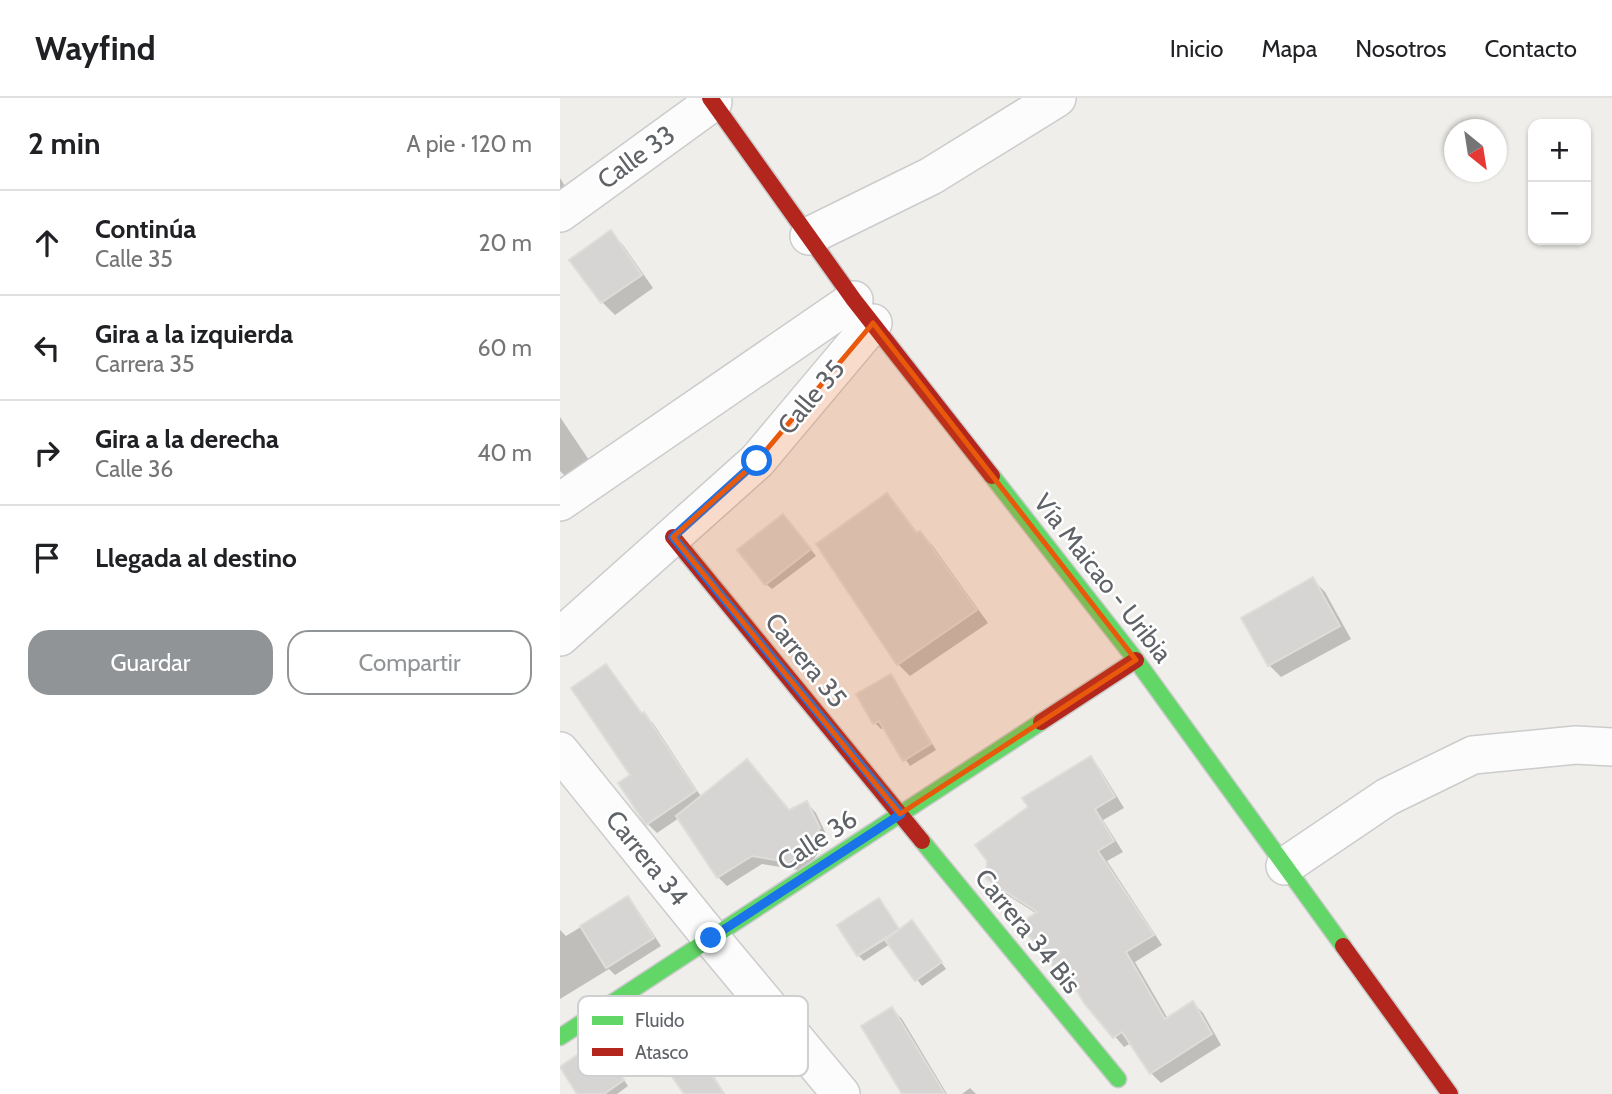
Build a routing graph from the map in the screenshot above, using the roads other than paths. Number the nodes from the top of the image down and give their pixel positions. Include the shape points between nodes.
1 (1057, 98) edge
2 (711, 100) edge
3 (560, 213) edge
4 (809, 236) junction
5 (864, 311) junction
6 (560, 502) edge
7 (673, 537) junction
8 (560, 637) edge
9 (1136, 660) junction
10 (1612, 747) edge
11 (560, 751) edge
12 (901, 814) junction
13 (1284, 866) junction
14 (711, 938) junction
15 (623, 996) edge
16 (759, 996) edge
17 (578, 1025) edge
18 (560, 1037) edge
19 (808, 1054) edge
20 (1118, 1079) dead end
21 (841, 1094) edge
22 (1450, 1094) edge

1 - 4 street via 931,176
2 - 3 street, Calle 33
2 - 4 street, Vía Maicao - Uribia
4 - 5 street, Vía Maicao - Uribia
5 - 6 street, Calle 35
5 - 7 street, Calle 35 via 757,461
5 - 9 street, Vía Maicao - Uribia
7 - 8 street, Calle 35
7 - 12 street, Carrera 35
9 - 12 street, Calle 36
9 - 13 street, Vía Maicao - Uribia
10 - 13 street via 1576,745 1473,755 1387,797
11 - 14 street, Carrera 34
12 - 14 street, Calle 36
12 - 20 street, Carrera 34 Bis
13 - 22 street, Vía Maicao - Uribia
14 - 15 street, Calle 36
14 - 16 street, Carrera 34
17 - 18 street, Calle 36
19 - 21 street, Carrera 34

